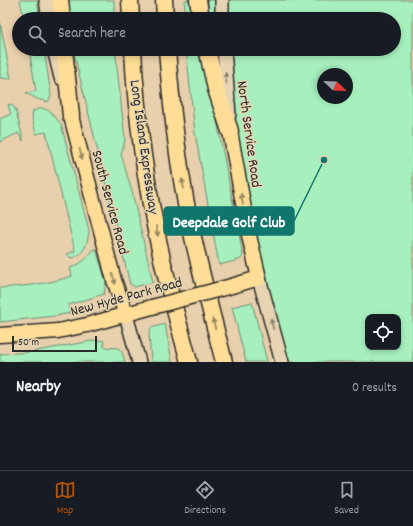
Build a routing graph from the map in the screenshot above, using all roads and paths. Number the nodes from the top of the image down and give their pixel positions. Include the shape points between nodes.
1 (46, 0) edge
2 (60, 0) edge
3 (130, 0) edge
4 (164, 0) edge
5 (198, 0) edge
6 (222, 0) edge
7 (48, 12) edge
8 (61, 12) edge
9 (131, 12) edge
10 (165, 12) edge
11 (200, 12) edge
12 (222, 12) edge
13 (56, 56) edge
14 (65, 56) edge
15 (134, 56) edge
16 (168, 56) edge
17 (209, 56) edge
18 (225, 56) edge
19 (71, 116) junction
20 (230, 131) junction
21 (259, 278) junction
22 (126, 315) junction
23 (0, 335) edge
24 (139, 362) edge
25 (188, 362) edge
26 (224, 362) edge
27 (282, 362) edge

1 - 7 main road
2 - 8 highway
3 - 9 highway
4 - 10 highway
5 - 11 highway
6 - 12 main road
13 - 19 main road, South Service Road
14 - 19 highway
15 -> 25 highway, Long Island Expressway via 147,176 162,258
26 -> 16 highway, Long Island Expressway via 187,208 174,126
17 - 20 highway
20 -> 18 main road, North Service Road
19 -> 22 main road, South Service Road via 114,280
21 -> 20 main road, North Service Road
21 - 22 main road, New Hyde Park Road, bridge
27 -> 21 main road, North Service Road
22 - 23 main road, New Hyde Park Road via 58,331
22 - 24 main road, South Service Road

